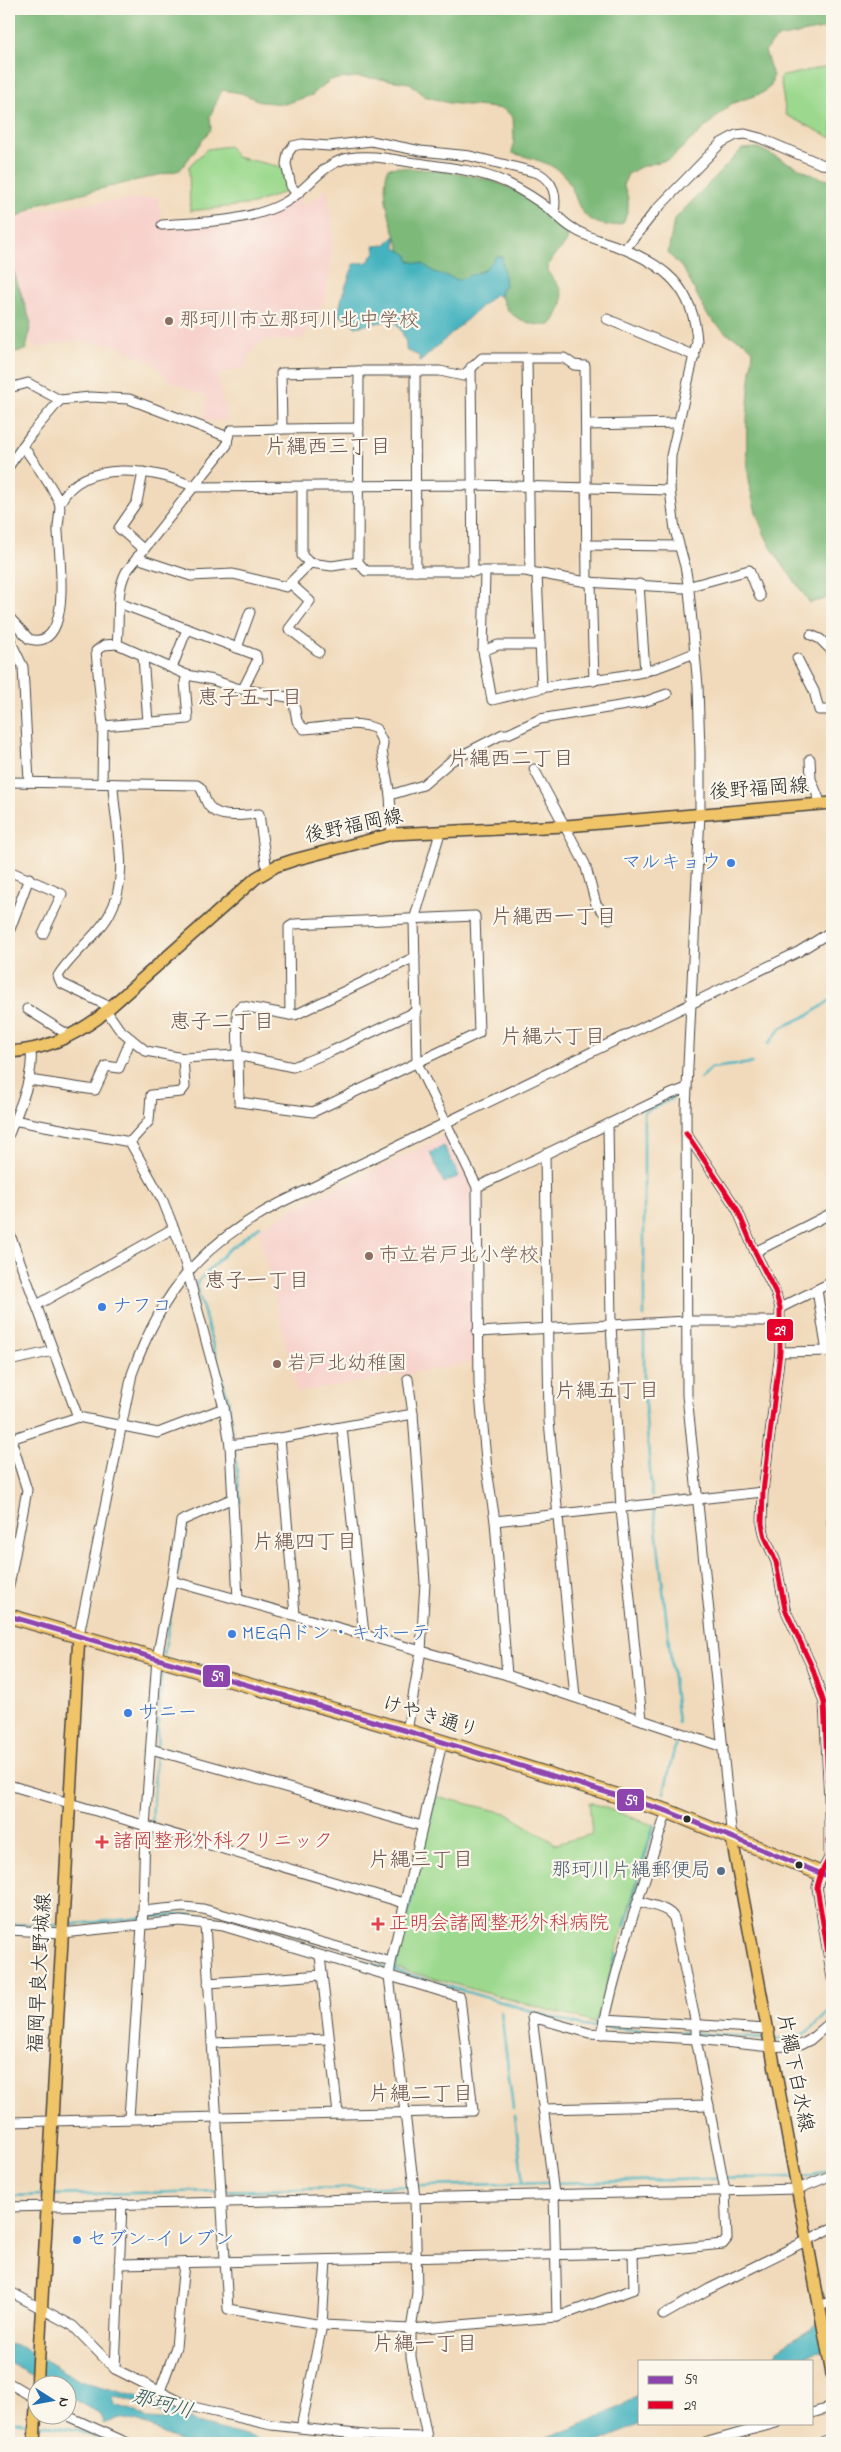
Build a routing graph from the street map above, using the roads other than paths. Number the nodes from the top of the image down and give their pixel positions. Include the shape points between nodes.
1 (832, 165) edge
2 (297, 194) junction
3 (554, 213) junction
4 (162, 225) dead end
5 (625, 250) junction
6 (607, 319) dead end
7 (694, 356) junction
8 (527, 358) junction
9 (471, 367) junction
10 (359, 371) junction
11 (415, 371) junction
12 (9, 388) edge
13 (60, 400) junction
14 (678, 423) junction
15 (586, 425) junction
16 (282, 428) junction
17 (359, 428) junction
18 (228, 437) junction
19 (23, 446) junction
20 (9, 466) edge
21 (143, 472) junction
22 (415, 485) junction
23 (473, 485) junction
24 (359, 486) junction
25 (194, 487) junction
26 (302, 487) junction
27 (529, 487) junction
28 (587, 489) junction
29 (670, 490) junction
30 (60, 504) junction
31 (587, 545) junction
32 (679, 546) junction
33 (140, 553) junction
34 (358, 562) junction
35 (310, 563) junction
36 (416, 571) junction
37 (473, 572) junction
38 (485, 572) junction
39 (533, 573) junction
40 (589, 582) junction
41 (291, 584) junction
42 (639, 584) junction
43 (688, 588) junction
44 (760, 597) dead end
45 (119, 603) junction
46 (250, 612) dead end
47 (9, 617) edge
48 (187, 629) junction
49 (812, 635) dead end
50 (9, 638) edge
51 (117, 644) junction
52 (540, 645) junction
53 (237, 648) junction
54 (482, 651) junction
55 (832, 651) edge
56 (319, 652) dead end
57 (694, 653) junction
58 (143, 657) junction
59 (797, 658) dead end
60 (172, 668) junction
61 (645, 672) junction
62 (187, 675) junction
63 (594, 681) junction
64 (542, 688) junction
65 (243, 689) junction
66 (667, 694) dead end
67 (832, 710) edge
68 (148, 722) junction
69 (103, 726) junction
70 (810, 759) dead end
71 (534, 770) dead end
72 (9, 782) edge
73 (29, 782) junction
74 (102, 783) junction
75 (114, 784) junction
76 (390, 795) junction
77 (827, 803) edge
78 (700, 813) junction
79 (566, 826) junction
80 (440, 832) junction
81 (392, 834) junction
82 (9, 870) edge
83 (268, 870) junction
84 (29, 878) junction
85 (610, 919) dead end
86 (414, 920) junction
87 (832, 931) edge
88 (9, 932) edge
89 (43, 934) dead end
90 (415, 957) junction
91 (690, 1005) junction
92 (109, 1008) junction
93 (27, 1010) dead end
94 (416, 1011) junction
95 (290, 1015) junction
96 (70, 1036) junction
97 (131, 1038) junction
98 (31, 1050) junction
99 (9, 1052) edge
100 (237, 1055) junction
101 (183, 1058) junction
102 (417, 1063) junction
103 (29, 1080) junction
104 (687, 1088) junction
105 (13, 1120) junction
106 (446, 1122) junction
107 (608, 1124) junction
108 (686, 1132) junction
109 (9, 1134) edge
110 (130, 1142) junction
111 (544, 1154) junction
112 (477, 1187) junction
113 (832, 1213) edge
114 (174, 1228) junction
115 (9, 1232) edge
116 (755, 1252) junction
117 (188, 1272) junction
118 (832, 1282) edge
119 (817, 1290) junction
120 (37, 1305) junction
121 (780, 1308) junction
122 (686, 1321) junction
123 (780, 1321) junction
124 (611, 1324) junction
125 (547, 1328) junction
126 (477, 1332) junction
127 (52, 1350) junction
128 (780, 1352) junction
129 (830, 1352) edge
130 (9, 1361) edge
131 (408, 1379) dead end
132 (224, 1408) junction
133 (413, 1414) junction
134 (78, 1417) junction
135 (121, 1425) junction
136 (342, 1428) junction
137 (280, 1438) junction
138 (10, 1439) edge
139 (230, 1445) junction
140 (763, 1492) junction
141 (698, 1498) junction
142 (231, 1499) junction
143 (621, 1509) junction
144 (557, 1515) junction
145 (832, 1520) edge
146 (495, 1521) junction
147 (832, 1525) edge
148 (13, 1538) edge
149 (172, 1581) junction
150 (9, 1586) edge
151 (238, 1599) junction
152 (295, 1615) junction
153 (9, 1616) edge
154 (364, 1634) junction
155 (79, 1635) junction
156 (421, 1651) junction
157 (157, 1658) junction
158 (507, 1675) junction
159 (575, 1697) junction
160 (642, 1720) junction
161 (407, 1731) junction
162 (442, 1743) junction
163 (723, 1747) junction
164 (151, 1749) junction
165 (9, 1785) edge
166 (831, 1799) edge
167 (69, 1804) junction
168 (667, 1812) junction
169 (422, 1826) junction
170 (145, 1827) junction
171 (732, 1839) junction
172 (831, 1859) edge
173 (826, 1876) edge
174 (638, 1901) junction
175 (404, 1903) junction
176 (143, 1911) junction
177 (142, 1924) junction
178 (205, 1924) junction
179 (9, 1930) edge
180 (62, 1933) junction
181 (320, 1956) junction
182 (391, 1962) junction
183 (322, 1975) junction
184 (389, 1976) junction
185 (832, 1978) edge
186 (208, 1983) junction
187 (605, 2019) junction
188 (832, 2021) edge
189 (696, 2024) junction
190 (767, 2029) junction
191 (602, 2034) junction
192 (328, 2039) junction
193 (696, 2039) junction
194 (212, 2043) junction
195 (771, 2047) junction
196 (709, 2106) junction
197 (543, 2109) junction
198 (404, 2113) junction
199 (338, 2114) junction
200 (216, 2117) junction
201 (129, 2118) junction
202 (51, 2121) junction
203 (9, 2122) edge
204 (832, 2176) edge
205 (725, 2190) junction
206 (798, 2190) junction
207 (554, 2194) junction
208 (416, 2198) junction
209 (222, 2202) junction
210 (122, 2204) junction
211 (9, 2207) edge
212 (45, 2208) junction
213 (832, 2228) edge
214 (808, 2240) junction
215 (633, 2253) junction
216 (556, 2255) junction
217 (416, 2258) junction
218 (326, 2260) junction
219 (225, 2262) junction
220 (184, 2263) junction
221 (119, 2264) junction
222 (9, 2291) edge
223 (832, 2301) edge
224 (820, 2309) junction
225 (40, 2310) junction
226 (663, 2315) dead end
227 (557, 2317) junction
228 (322, 2325) junction
229 (411, 2329) junction
230 (115, 2369) junction
231 (38, 2374) edge
232 (832, 2374) edge
233 (9, 2383) edge
234 (160, 2391) junction
235 (28, 2393) edge
236 (832, 2408) edge
237 (814, 2412) edge
238 (78, 2422) edge
239 (35, 2424) edge
240 (772, 2424) edge
241 (301, 2428) junction
242 (110, 2439) edge
243 (832, 2439) edge
244 (34, 2443) edge
245 (128, 2443) edge
246 (704, 2443) edge
247 (822, 2443) edge

1 - 5 street via 821,164 753,136 736,135 720,143 684,180
2 - 3 street via 320,174 347,158 384,158 482,174 506,182
2 - 3 street via 291,186 286,164 293,146 371,141 470,156 538,173 553,187 556,199
2 - 4 street via 258,213
3 - 5 street via 573,229
5 - 7 street via 653,262 684,291 696,323
6 - 7 street
7 - 14 street
8 - 9 street via 482,358
8 - 15 street via 564,358 574,365 585,366
8 - 27 street
9 - 11 street via 463,376 440,371
9 - 23 street
10 - 11 street
10 - 16 street via 282,373
10 - 17 street
11 - 22 street
12 - 13 street via 28,383
13 - 18 street via 90,397 129,399
13 - 19 street
14 - 15 street
14 - 29 street via 671,456
15 - 28 street
16 - 17 street
16 - 18 street via 231,430
17 - 24 street
18 - 25 street via 227,444
19 - 20 street
19 - 30 street
21 - 25 street
21 - 30 street via 113,471 93,477 69,491
21 - 33 street via 137,502 119,528
22 - 23 street
22 - 24 street
22 - 36 street
23 - 27 street
23 - 37 street
24 - 26 street
24 - 34 street
25 - 26 street
25 - 33 street
26 - 35 street via 302,556
27 - 28 street
27 - 39 street
28 - 29 street
28 - 31 street
29 - 32 street
30 - 47 street via 58,534 62,593 55,624 48,637 36,641 23,633
31 - 32 street
31 - 40 street
32 - 43 street
33 - 41 street via 143,560 191,576 233,574 286,587
33 - 45 street via 118,589
34 - 35 street via 332,566
34 - 36 street via 366,571
35 - 41 street
36 - 37 street
37 - 38 street
38 - 39 street
38 - 54 street
39 - 40 street
39 - 52 street
40 - 42 street
40 - 63 street
41 - 56 street via 310,601 289,629
42 - 43 street
42 - 61 street
43 - 44 street via 749,570
43 - 57 street
45 - 48 street
45 - 51 street
46 - 53 street
48 - 53 street
48 - 60 street
49 - 55 street
50 - 73 street via 23,667
51 - 58 street
51 - 69 street via 104,644 96,651
52 - 54 street via 498,645
52 - 64 street
53 - 65 street via 256,655 257,660
54 - 64 street via 492,700
57 - 61 street
57 - 78 street via 698,686
58 - 60 street
58 - 68 street
59 - 67 street via 814,691 819,710
60 - 62 street
61 - 63 street
62 - 65 street
62 - 68 street via 188,718
63 - 64 street
65 - 76 street via 293,698 297,721 304,730 352,724 376,729 383,743
66 - 76 street via 644,702 540,720 503,734 451,761 423,785
68 - 69 street
69 - 74 street
70 - 77 street via 811,779
71 - 79 street
72 - 73 street
73 - 74 street
74 - 75 street
75 - 83 street via 197,785 207,805 216,812 259,814
75 - 92 street via 121,865 112,909 105,922 58,976 61,983
76 - 81 street
77 - 78 main road, 後野福岡線
78 - 79 main road, 後野福岡線
78 - 91 street
79 - 80 main road, 後野福岡線
79 - 85 street via 590,876 596,904
80 - 81 main road, 後野福岡線
80 - 86 street
81 - 83 main road, 後野福岡線
82 - 84 street
83 - 92 main road, 後野福岡線
84 - 88 street
84 - 89 street via 62,894
86 - 90 street
86 - 95 street via 294,924 289,928
86 - 102 street via 475,916 479,1033
87 - 91 street via 798,952
90 - 94 street
90 - 95 street
91 - 104 street
91 - 106 street
92 - 96 main road, 後野福岡線
92 - 97 street via 119,1028
93 - 96 street
94 - 100 street via 293,1067
94 - 102 street
95 - 100 street via 239,1008
96 - 98 main road, 後野福岡線
97 - 101 street via 146,1051
97 - 103 street via 119,1068 106,1066 95,1090
98 - 99 main road, 後野福岡線
98 - 103 street
100 - 101 street
100 - 102 street via 239,1102 314,1112
101 - 110 street via 185,1087 181,1092 151,1095 149,1121
102 - 106 street
103 - 105 street
104 - 107 street
104 - 108 street
105 - 109 street
105 - 110 street
106 - 112 street
106 - 117 street via 251,1218 206,1252
107 - 111 street
107 - 124 street
108 - 116 street via 737,1209
108 - 122 street
110 - 114 street via 163,1201
111 - 112 street
111 - 125 street
112 - 126 street
113 - 116 street
114 - 117 street
114 - 120 street
115 - 120 street
116 - 121 street
117 - 132 street
117 - 135 street via 168,1298 144,1341 132,1374
118 - 119 street
119 - 121 street
119 - 129 street
120 - 127 street
121 - 123 street
122 - 123 street
122 - 124 street
122 - 141 street via 687,1395
123 - 128 street
124 - 125 street
124 - 143 street
125 - 126 street
125 - 144 street via 549,1422
126 - 146 street via 483,1431
127 - 130 street
127 - 134 street
128 - 129 street
128 - 140 street
131 - 133 street
132 - 135 street via 158,1433
132 - 139 street
133 - 136 street
133 - 156 street via 425,1582
134 - 135 street
134 - 138 street
135 - 155 street
136 - 137 street
136 - 154 street
137 - 139 street
137 - 152 street
138 - 148 street via 27,1490
139 - 142 street
140 - 141 street
140 - 166 street via 764,1532 776,1562 785,1609 812,1667 824,1703
141 - 143 street
141 - 163 street
142 - 149 street via 181,1521
142 - 151 street
143 - 144 street
143 - 160 street
144 - 146 street
144 - 159 street
145 - 147 street
146 - 158 street
148 - 150 street
149 - 151 street
149 - 157 street
151 - 152 street
152 - 154 street
153 - 155 highway, けやき通り
154 - 156 street
155 - 157 highway, けやき通り
155 - 167 main road, 福岡早良大野城線
156 - 158 street
156 - 161 street
157 - 161 highway, けやき通り
157 - 164 street
158 - 159 street
159 - 160 street
160 - 163 street
161 - 162 highway, けやき通り
162 - 168 highway, けやき通り
162 - 169 street
163 - 171 street
164 - 169 street
164 - 170 street
165 - 167 street
166 - 172 street
167 - 170 street
167 - 180 main road, 福岡早良大野城線
168 - 171 highway, けやき通り
168 - 174 street
169 - 175 street
170 - 175 street
170 - 176 street
171 - 173 highway, けやき通り
171 - 190 main road, 片繩下白水線
172 - 173 street
173 - 185 street via 817,1887
174 - 187 street
174 - 189 street via 663,1910 674,1918
175 - 182 street
176 - 177 street
176 - 182 street via 184,1907 203,1909
177 - 178 street via 180,1921
177 - 180 street
177 - 201 street
178 - 181 street via 223,1926
178 - 186 street
179 - 180 street
180 - 202 main road, 福岡早良大野城線
181 - 183 street
181 - 184 street
182 - 184 street
183 - 186 street
183 - 192 street
184 - 198 street
184 - 198 street via 460,1997 473,2111
186 - 194 street
187 - 189 street
187 - 191 street
188 - 195 street via 800,2045
189 - 190 street
189 - 193 street
190 - 195 main road, 片繩下白水線
191 - 193 street
191 - 197 street via 532,2018
192 - 194 street
192 - 199 street
193 - 195 street
193 - 196 street
194 - 200 street
195 - 206 main road, 片繩下白水線
196 - 197 street
196 - 205 street
197 - 207 street
198 - 199 street
198 - 208 street
199 - 200 street
200 - 201 street
200 - 209 street
201 - 202 street
202 - 203 street
202 - 212 main road, 福岡早良大野城線
204 - 206 street
205 - 206 street
205 - 207 street
205 - 215 street via 724,2244
206 - 214 main road, 片繩下白水線
207 - 208 street
207 - 216 street
208 - 209 street
208 - 217 street
209 - 210 street
209 - 219 street
210 - 212 street
210 - 221 street
211 - 212 street
212 - 225 main road, 福岡早良大野城線
213 - 214 street
214 - 224 main road, 片繩下白水線
214 - 226 street
215 - 216 street
215 - 227 street via 634,2290
216 - 217 street
216 - 227 street
217 - 218 street
217 - 229 street via 417,2293
218 - 219 street
218 - 228 street
219 - 220 street
219 - 228 street via 228,2309
220 - 221 street
220 - 234 street via 176,2347
221 - 230 street
222 - 225 street
223 - 224 street
224 - 232 main road, 片繩下白水線
225 - 230 street via 73,2326
225 - 231 main road, 福岡早良大野城線
227 - 229 street
228 - 229 street
228 - 241 street
229 - 241 street via 411,2357 426,2437 375,2436
230 - 234 street
233 - 235 street
234 - 241 street via 189,2406 270,2425
236 - 237 street
238 - 242 street
239 - 244 main road
240 - 246 street
242 - 245 street
243 - 247 street

